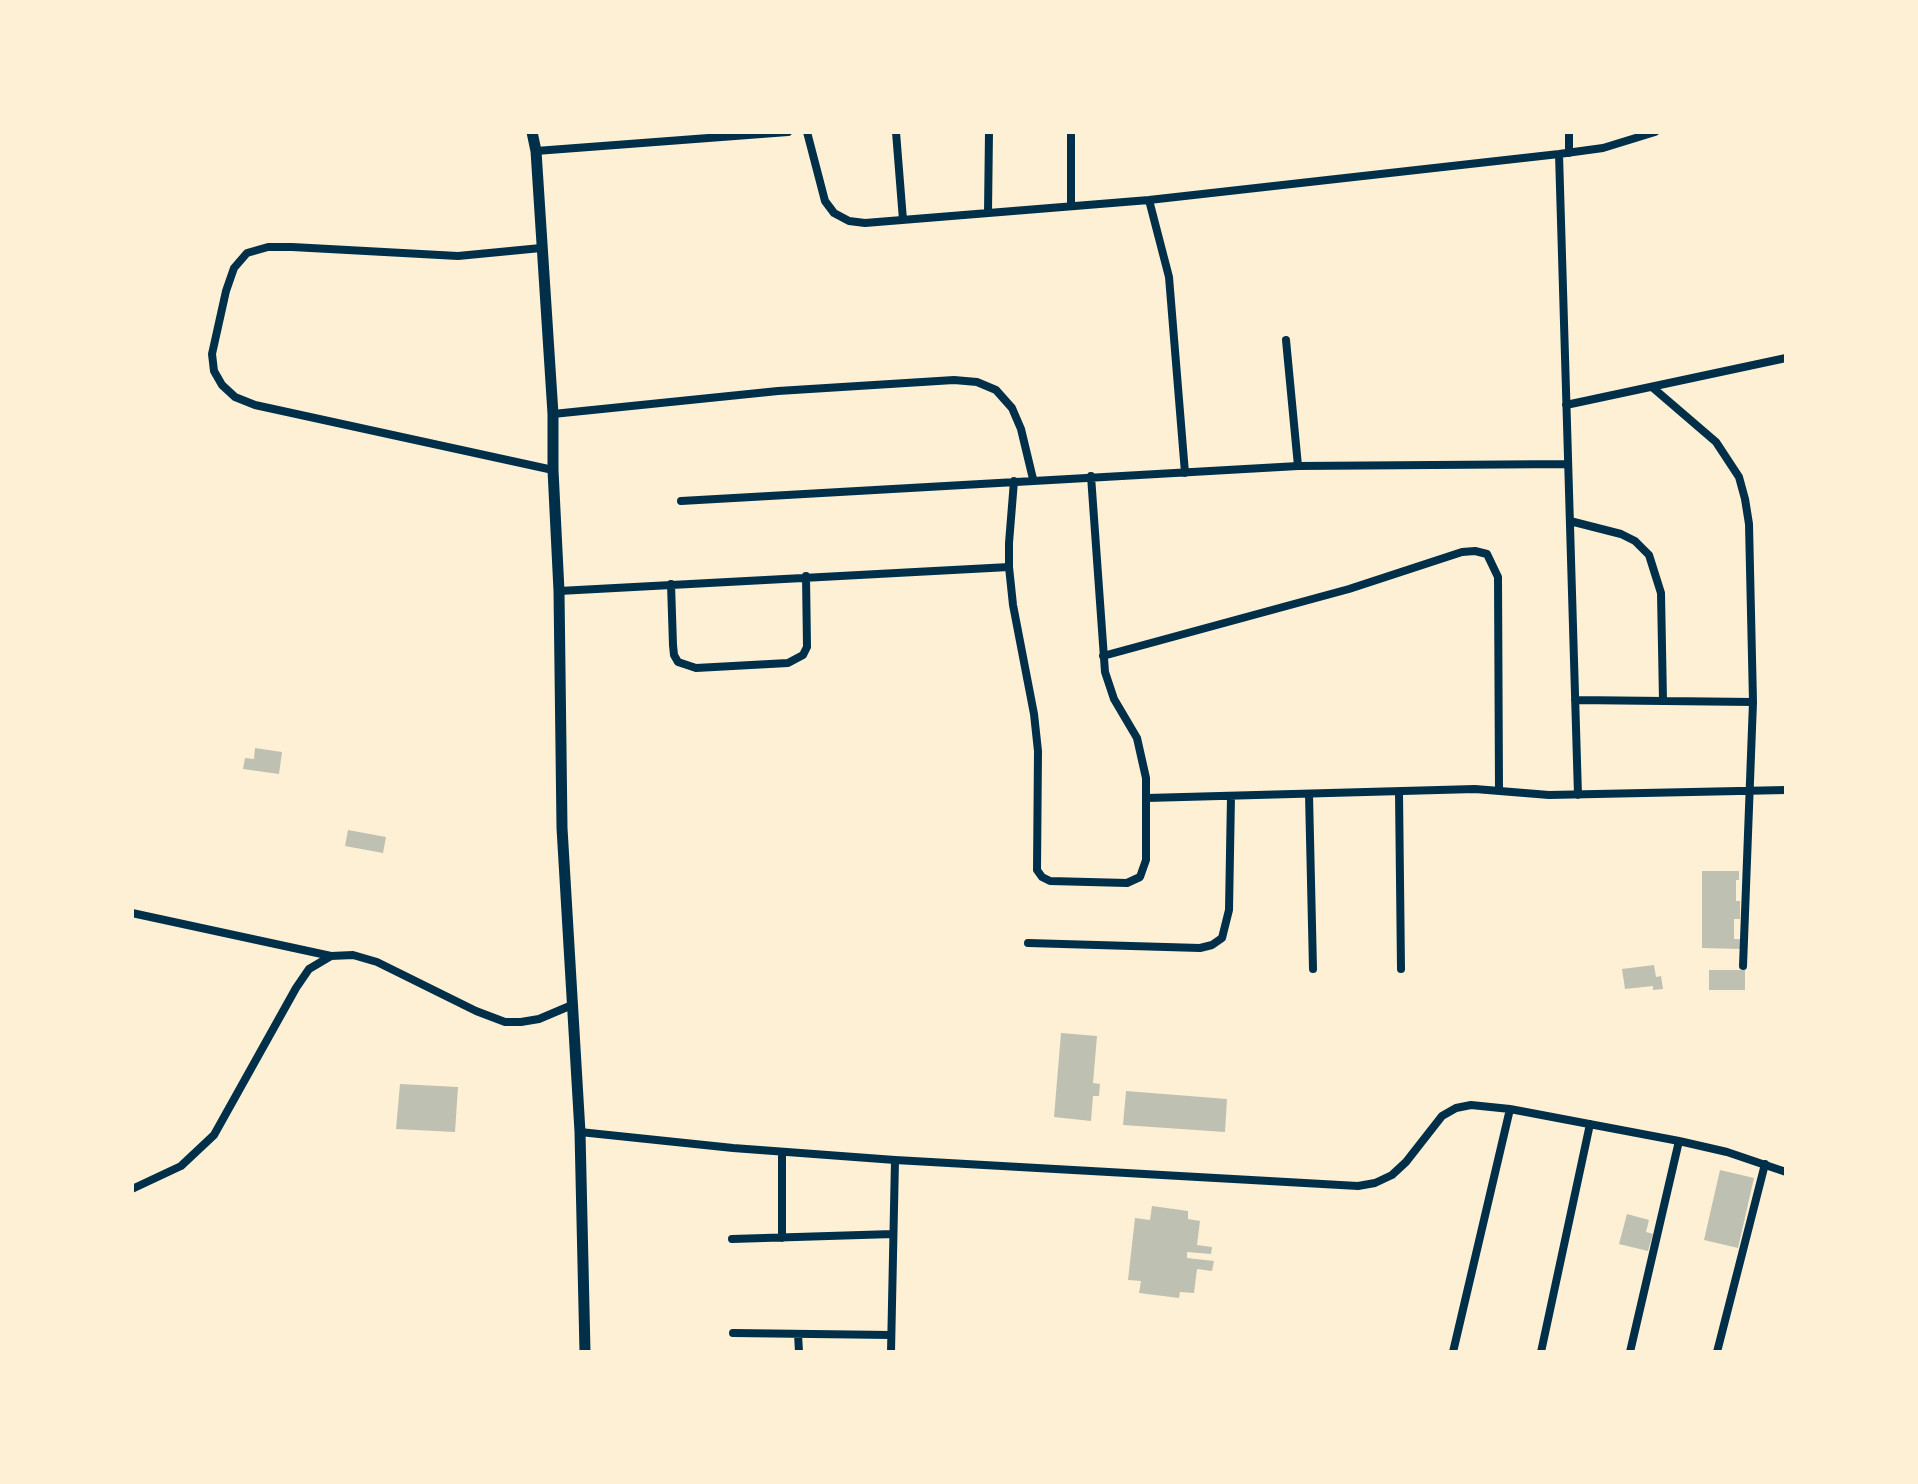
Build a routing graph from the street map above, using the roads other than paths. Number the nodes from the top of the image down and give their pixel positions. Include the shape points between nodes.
1 (532, 132) edge
2 (788, 132) edge
3 (807, 132) edge
4 (896, 132) edge
5 (989, 132) edge
6 (1071, 132) edge
7 (1569, 132) edge
8 (1655, 132) edge
9 (536, 151) junction
10 (1569, 153) junction
11 (1559, 154) junction
12 (1149, 200) junction
13 (1071, 205) junction
14 (988, 212) junction
15 (903, 220) junction
16 (541, 248) junction
17 (1286, 340) dead end
18 (1786, 358) edge
19 (1652, 387) junction
20 (1566, 405) junction
21 (553, 414) junction
22 (1568, 464) junction
23 (1298, 466) junction
24 (553, 470) junction
25 (1185, 473) junction
26 (1091, 476) junction
27 (1033, 479) junction
28 (1014, 481) junction
29 (681, 501) dead end
30 (1570, 521) junction
31 (1009, 567) junction
32 (806, 576) junction
33 (671, 584) junction
34 (559, 591) junction
35 (1103, 656) junction
36 (1575, 700) junction
37 (1663, 701) junction
38 (1753, 702) junction
39 (1750, 790) junction
40 (1786, 790) edge
41 (1499, 791) junction
42 (1399, 792) junction
43 (1309, 794) junction
44 (1578, 795) junction
45 (1231, 796) junction
46 (1147, 798) junction
47 (132, 913) edge
48 (1028, 943) dead end
49 (331, 956) junction
50 (1743, 966) dead end
51 (1313, 969) dead end
52 (1401, 969) dead end
53 (572, 1005) junction
54 (1510, 1109) junction
55 (1590, 1124) junction
56 (580, 1132) junction
57 (1679, 1141) junction
58 (782, 1152) junction
59 (895, 1160) junction
60 (1765, 1164) junction
61 (1786, 1172) edge
62 (132, 1189) edge
63 (893, 1234) junction
64 (782, 1238) junction
65 (732, 1239) dead end
66 (733, 1333) dead end
67 (798, 1334) junction
68 (891, 1335) junction
69 (585, 1352) edge
70 (799, 1352) edge
71 (891, 1352) edge
72 (1453, 1352) edge
73 (1541, 1352) edge
74 (1630, 1352) edge
75 (1717, 1352) edge

1 - 9 street
2 - 9 street
3 - 15 street via 819,187 834,213 865,223
4 - 15 street
5 - 14 street
6 - 13 street
7 - 10 street
8 - 10 street
9 - 16 street
10 - 11 street
11 - 12 street
11 - 20 street
12 - 13 street
12 - 25 street via 1169,277
13 - 14 street
14 - 15 street
16 - 21 street
16 - 24 street via 458,256 292,247 247,253 234,268 226,291 212,354 222,385 255,405
17 - 23 street
18 - 19 street
19 - 20 street
19 - 38 street via 1716,442 1739,477 1749,524
20 - 22 street
21 - 24 street
21 - 27 street via 778,391 977,382 996,390 1012,408
22 - 23 street
22 - 30 street
23 - 25 street
24 - 34 street
25 - 26 street
26 - 27 street
26 - 35 street
27 - 28 street
28 - 29 street
28 - 31 street
30 - 36 street
30 - 37 street via 1621,534 1649,555 1661,593
31 - 32 street
31 - 46 street via 1038,751 1036,861 1042,877 1127,883 1140,877 1146,860
32 - 33 street
32 - 33 street via 807,647 788,663 696,668 678,662
33 - 34 street
34 - 53 street via 562,828
35 - 41 street via 1349,589 1462,552 1487,554 1498,577
35 - 46 street via 1110,688 1141,749
36 - 37 street
36 - 44 street
37 - 38 street
38 - 39 street
39 - 40 street
39 - 44 street
39 - 50 street
41 - 42 street
41 - 44 street
42 - 43 street
42 - 52 street
43 - 45 street
43 - 51 street
45 - 46 street
45 - 48 street via 1229,910 1222,938 1200,948
47 - 49 street
49 - 53 street via 377,962 505,1022 539,1019
49 - 62 street via 309,969 296,988 214,1135 181,1166
53 - 56 street
54 - 55 street
54 - 59 street via 1456,1108 1442,1116 1392,1175 1358,1186
54 - 72 street
55 - 57 street
55 - 73 street
56 - 58 street
56 - 69 street
57 - 60 street
57 - 74 street
58 - 59 street
58 - 64 street
59 - 63 street
60 - 61 street
60 - 75 street
63 - 64 street
63 - 68 street
64 - 65 street
66 - 67 street
67 - 68 street
67 - 70 street
68 - 71 street

